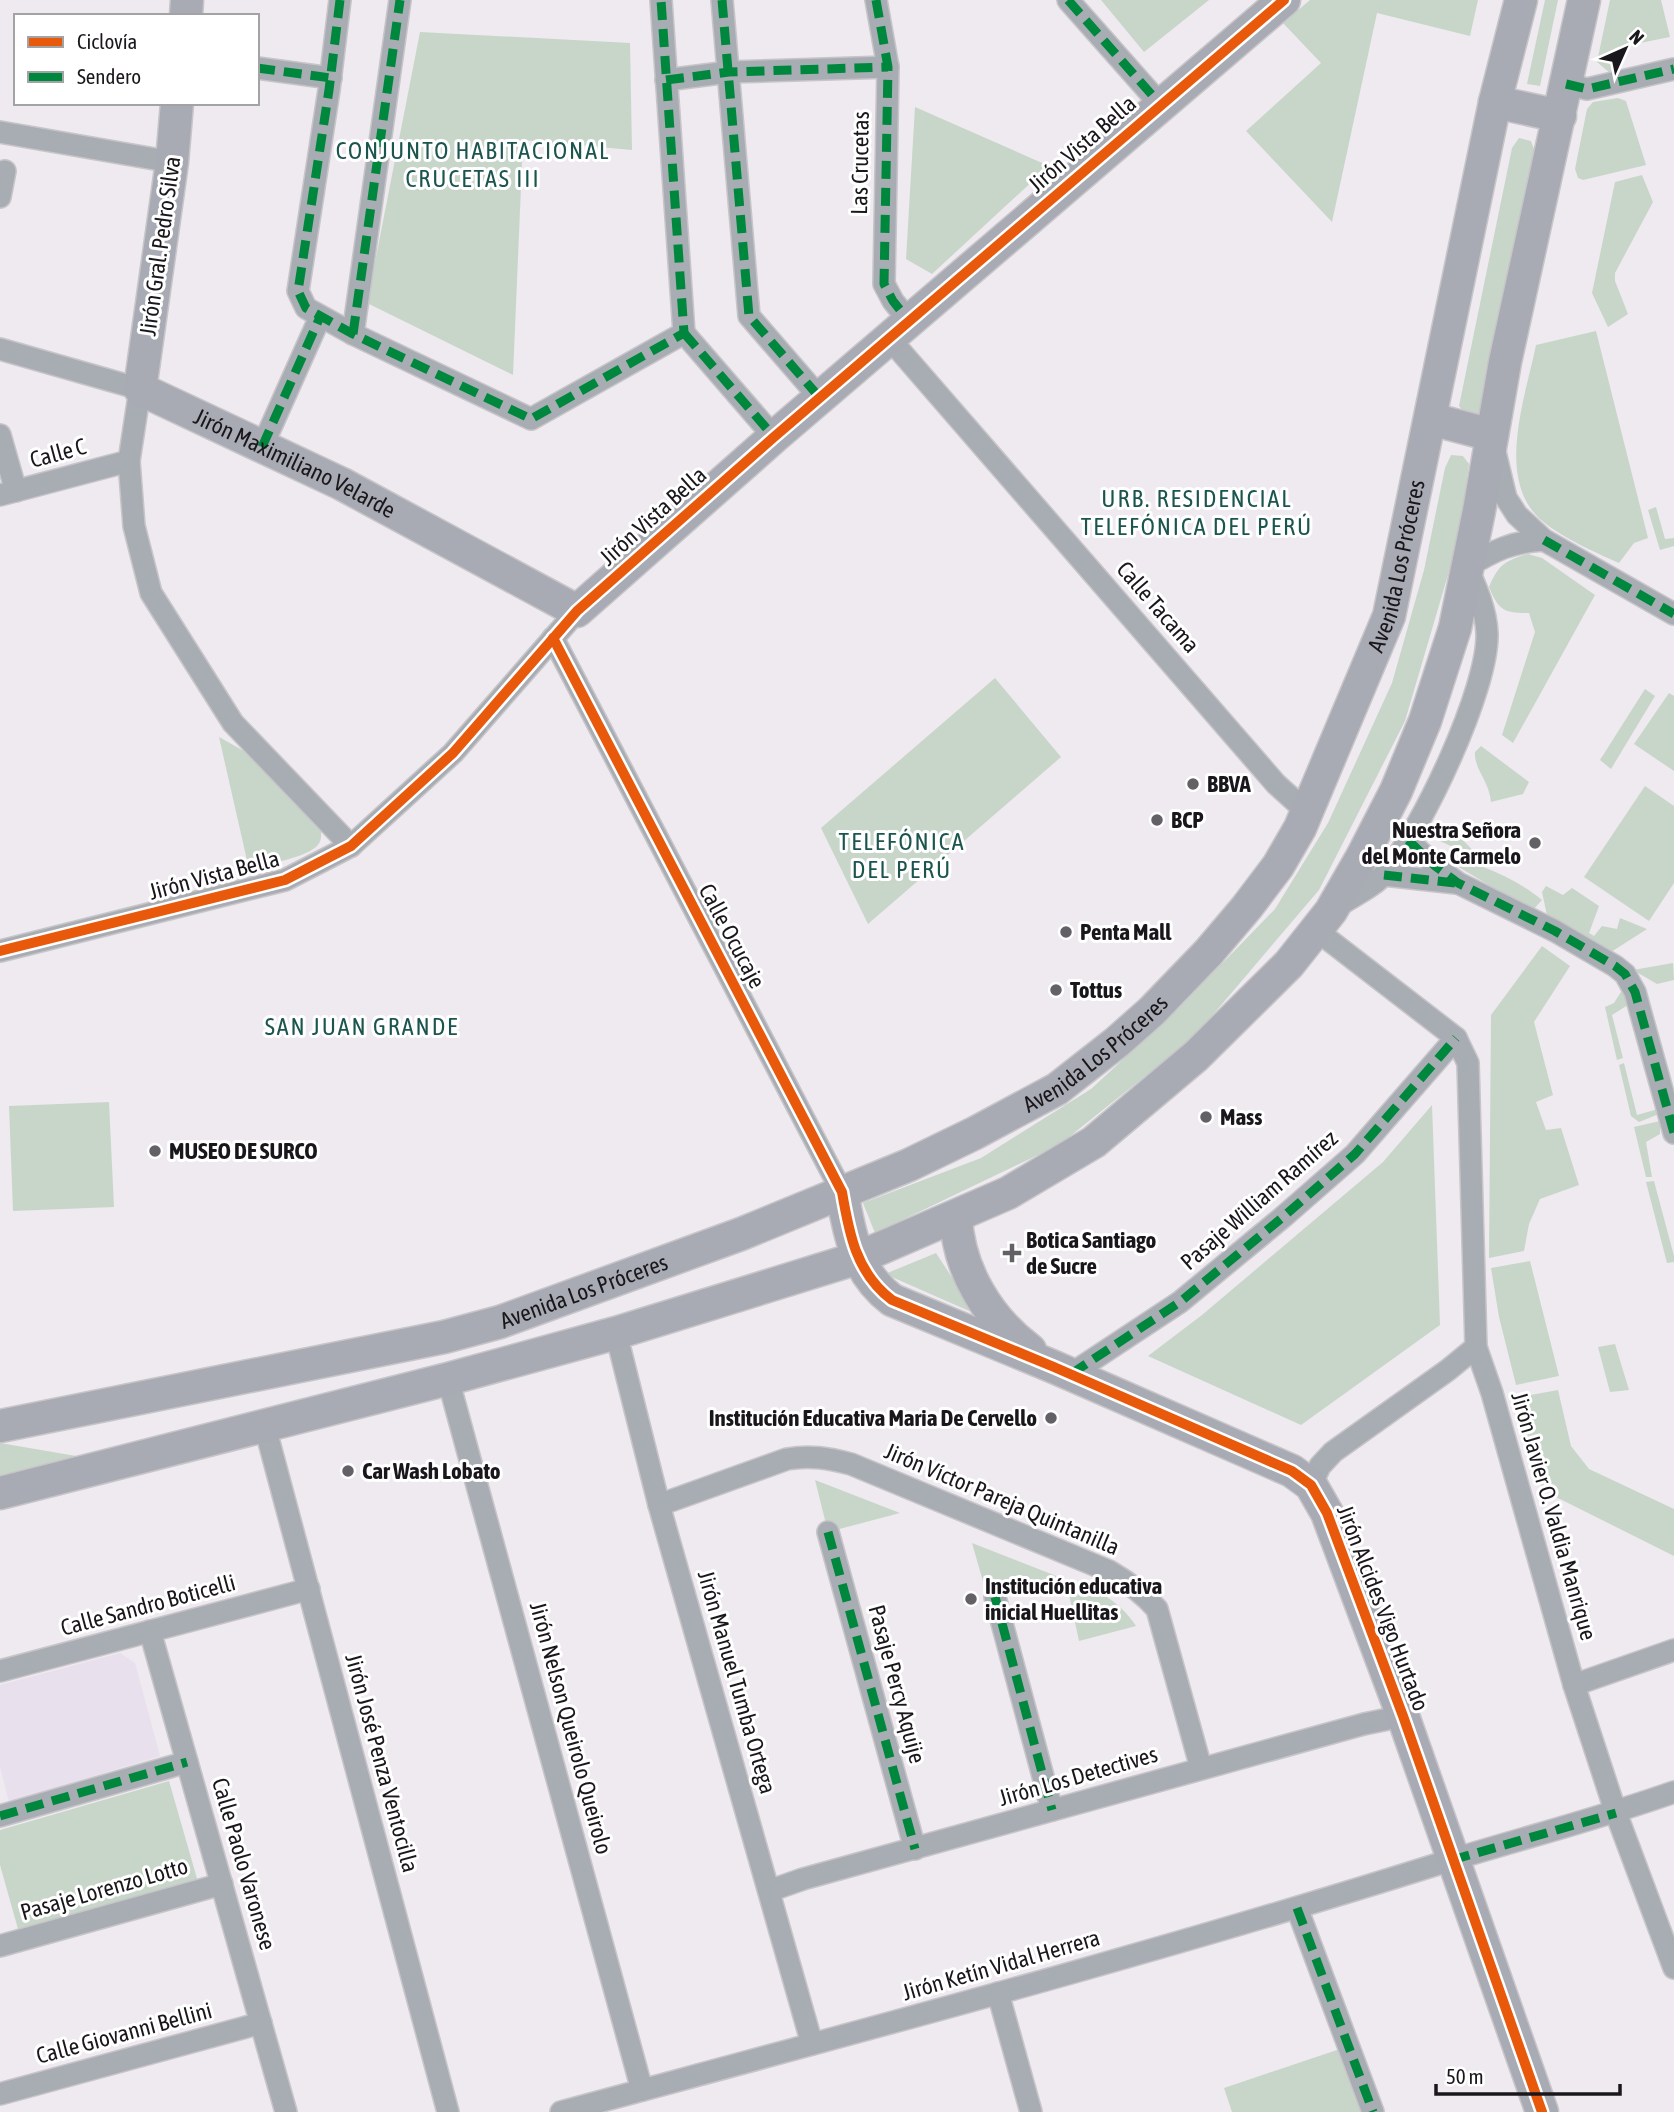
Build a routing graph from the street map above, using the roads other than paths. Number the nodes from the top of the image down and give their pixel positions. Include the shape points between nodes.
1 (340, 0) edge
2 (400, 0) edge
3 (661, 0) edge
4 (722, 0) edge
5 (876, 0) edge
6 (1068, 0) edge
7 (1284, 0) edge
8 (1521, 0) edge
9 (1584, 0) edge
10 (888, 66) junction
11 (259, 68) edge
12 (1674, 69) edge
13 (729, 72) junction
14 (331, 78) junction
15 (666, 80) junction
16 (1577, 87) junction
17 (1495, 102) junction
18 (1160, 104) junction
19 (177, 105) edge
20 (1560, 116) junction
21 (0, 132) edge
22 (172, 162) junction
23 (5, 171) dead end
24 (0, 197) edge
25 (320, 317) junction
26 (899, 329) junction
27 (684, 333) junction
28 (353, 334) junction
29 (0, 348) edge
30 (140, 389) junction
31 (820, 398) junction
32 (1431, 419) junction
33 (0, 435) edge
34 (1492, 435) junction
35 (774, 437) junction
36 (262, 447) junction
37 (128, 461) junction
38 (8, 493) edge
39 (1544, 540) junction
40 (1467, 567) junction
41 (577, 611) junction
42 (1674, 614) edge
43 (553, 638) junction
44 (1307, 811) junction
45 (1408, 840) junction
46 (351, 846) junction
47 (1384, 875) junction
48 (1458, 883) junction
49 (1324, 921) junction
50 (0, 951) edge
51 (1457, 1038) junction
52 (1674, 1133) edge
53 (842, 1192) junction
54 (956, 1217) junction
55 (859, 1258) junction
56 (616, 1333) junction
57 (1476, 1347) junction
58 (1063, 1371) junction
59 (448, 1379) junction
60 (0, 1426) edge
61 (265, 1427) junction
62 (1311, 1485) junction
63 (0, 1493) edge
64 (659, 1505) junction
65 (828, 1532) dead end
66 (309, 1590) junction
67 (995, 1597) dead end
68 (150, 1631) junction
69 (1674, 1650) edge
70 (0, 1671) edge
71 (1574, 1685) junction
72 (1403, 1716) junction
73 (187, 1762) junction
74 (1201, 1768) junction
75 (1674, 1792) edge
76 (1052, 1810) junction
77 (1616, 1813) junction
78 (0, 1816) edge
79 (915, 1849) junction
80 (1452, 1860) junction
81 (222, 1884) junction
82 (769, 1891) junction
83 (1297, 1908) junction
84 (1668, 1930) edge
85 (0, 1946) edge
86 (1674, 1968) edge
87 (998, 1993) junction
88 (261, 2023) junction
89 (812, 2044) junction
90 (642, 2090) junction
91 (0, 2094) edge
92 (603, 2107) edge
93 (286, 2112) edge
94 (448, 2112) edge
95 (561, 2112) edge
96 (1031, 2112) edge
97 (1373, 2112) edge
98 (1542, 2112) edge

1 - 14 street
2 - 28 street
3 - 15 street
4 - 13 street
5 - 10 street, Las Crucetas
6 - 18 street
7 - 18 main road, Jirón Vista Bella
8 - 17 main road, Avenida Los Próceres
9 - 16 main road, Avenida Los Próceres
10 - 13 street
10 - 26 street, Las Crucetas via 884,284
11 - 14 street
12 - 16 street
13 - 15 street
13 - 31 street via 749,316
14 - 25 street via 298,291 306,308
15 - 27 street
16 - 20 main road, Avenida Los Próceres
17 - 20 main road
17 - 32 main road, Avenida Los Próceres
18 - 26 main road, Jirón Vista Bella
19 - 22 main road, Jirón Gral. Pedro Silva
20 - 34 main road, Avenida Los Próceres
21 - 22 street
22 - 30 main road, Jirón Gral. Pedro Silva
23 - 24 street
25 - 28 street
25 - 36 street
26 - 31 main road, Jirón Vista Bella
26 - 44 street, Calle Tacama via 1276,783
27 - 28 street via 531,419
27 - 35 street
29 - 30 street, Jirón Maximiliano Velarde
30 - 36 main road, Jirón Maximiliano Velarde
30 - 37 street
31 - 35 main road, Jirón Vista Bella
32 - 34 main road
32 - 44 main road, Avenida Los Próceres via 1389,615
33 - 38 street
34 - 39 street via 1506,498
34 - 40 main road, Avenida Los Próceres
35 - 41 main road, Jirón Vista Bella
36 - 41 main road, Jirón Maximiliano Velarde via 342,484
37 - 38 street, Calle C
37 - 46 street via 134,526 151,593 233,723
39 - 40 street via 1519,541
39 - 42 street
40 - 45 street, Avenida Los Próceres via 1486,623 1485,661 1439,781
40 - 49 main road, Avenida Los Próceres via 1455,628 1425,721 1396,791
41 - 43 street, Jirón Vista Bella
43 - 46 street, Jirón Vista Bella via 453,753
43 - 53 street, Calle Ocucaje
44 - 53 main road, Avenida Los Próceres via 1278,866 1247,907 1208,953 1117,1042 1057,1088 975,1133
45 - 47 street, Avenida Los Próceres
45 - 48 street
46 - 50 street, Jirón Vista Bella via 285,880
47 - 48 street
47 - 49 street, Avenida Los Próceres
48 - 52 street via 1555,931 1625,974 1635,992
49 - 51 street
49 - 54 main road, Avenida Los Próceres via 1289,964 1196,1056 1094,1142 1008,1193
51 - 57 street, Jirón Javier O. Valdia Manrique via 1468,1063
51 - 58 street, Pasaje William Ramírez via 1355,1154 1181,1302
53 - 55 main road, Calle Ocucaje
53 - 60 main road, Avenida Los Próceres via 500,1322
54 - 55 main road, Avenida Los Próceres
54 - 58 main road, Jirón Alcides Vigo Hurtado via 961,1256 1000,1322
55 - 56 main road, Avenida Los Próceres
55 - 58 main road, Jirón Alcides Vigo Hurtado via 866,1275 892,1300
56 - 59 main road, Avenida Los Próceres
56 - 64 street, Jirón Manuel Tumba Ortega
57 - 62 street via 1333,1452
57 - 71 street, Jirón Javier O. Valdia Manrique
58 - 62 main road, Jirón Alcides Vigo Hurtado via 1292,1471
59 - 61 main road, Avenida Los Próceres
59 - 90 street, Jirón Nelson Queirolo Queirolo
61 - 63 main road, Avenida Los Próceres
61 - 66 street, Jirón José Penza Ventocilla
62 - 72 main road, Jirón Alcides Vigo Hurtado via 1327,1513
64 - 74 street, Jirón Víctor Pareja Quintanilla via 787,1459 807,1455 828,1458 1109,1571 1157,1609
64 - 82 street, Jirón Manuel Tumba Ortega
65 - 79 street, Pasaje Percy Aquije
66 - 68 street, Calle Sandro Boticelli
66 - 94 street, Jirón José Penza Ventocilla
67 - 76 street
68 - 70 street, Calle Sandro Boticelli
68 - 73 street, Calle Paolo Varonese
69 - 71 street
71 - 77 street, Jirón Javier O. Valdia Manrique
72 - 74 street, Jirón Los Detectives
72 - 80 main road, Jirón Alcides Vigo Hurtado
73 - 78 street
73 - 81 street, Calle Paolo Varonese
74 - 76 street, Jirón Los Detectives
75 - 77 street, Jirón Ketín Vidal Herrera
76 - 79 street, Jirón Los Detectives
77 - 80 street, Jirón Ketín Vidal Herrera
77 - 84 street, Jirón Javier O. Valdia Manrique
79 - 82 street, Jirón Los Detectives
80 - 83 street, Jirón Ketín Vidal Herrera
80 - 98 main road, Jirón Alcides Vigo Hurtado
81 - 85 street, Pasaje Lorenzo Lotto
81 - 88 street, Calle Paolo Varonese
82 - 89 street, Jirón Manuel Tumba Ortega
83 - 87 street, Jirón Ketín Vidal Herrera
83 - 97 street
84 - 86 street, Jirón Javier O. Valdia Manrique
87 - 89 street, Jirón Ketín Vidal Herrera
87 - 96 street
88 - 91 street, Calle Giovanni Bellini
88 - 93 street, Calle Paolo Varonese
89 - 90 street, Jirón Ketín Vidal Herrera
90 - 92 street, Jirón Ketín Vidal Herrera
92 - 95 street, Jirón Ketín Vidal Herrera

